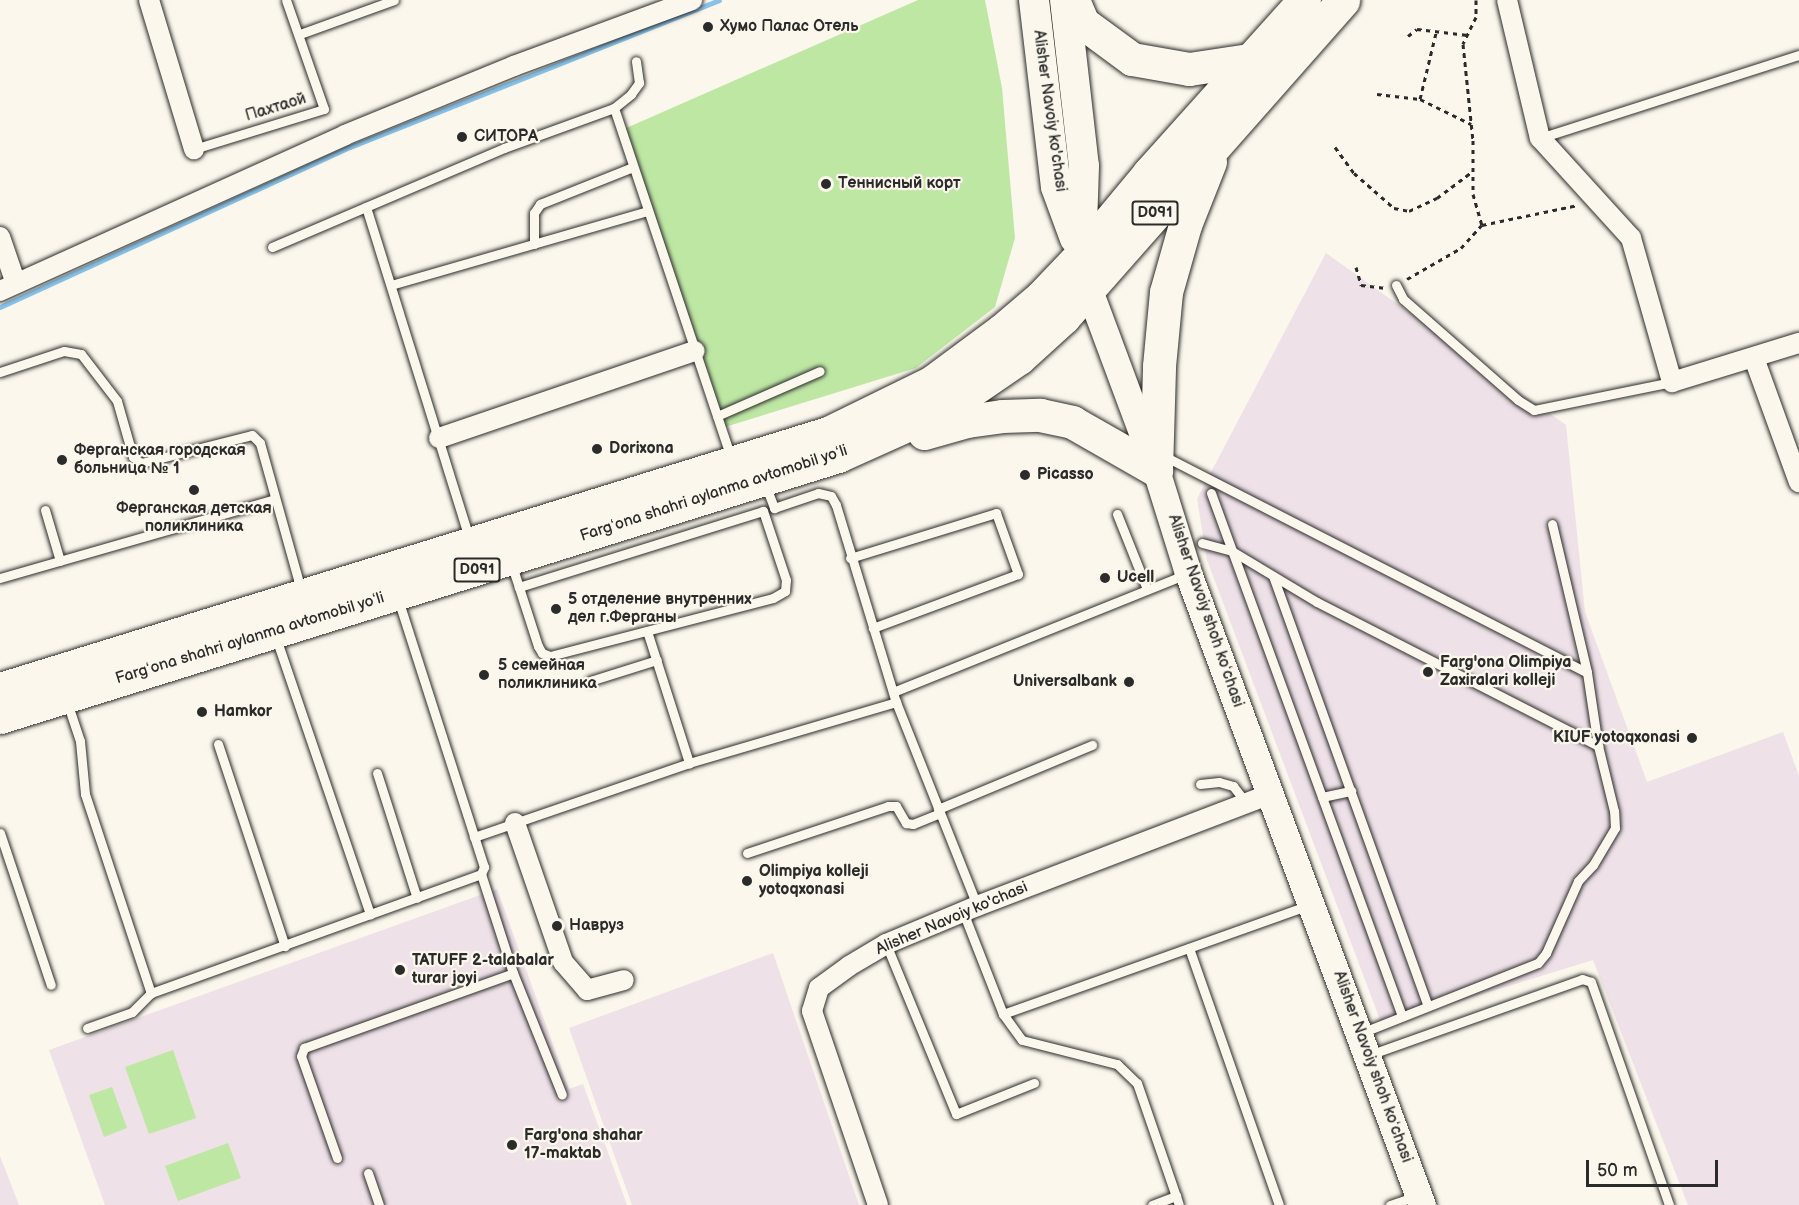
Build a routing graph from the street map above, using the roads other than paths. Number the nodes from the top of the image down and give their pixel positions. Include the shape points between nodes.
1 (148, 0) edge
2 (286, 0) edge
3 (394, 0) edge
4 (675, 0) edge
5 (692, 0) edge
6 (1034, 0) edge
7 (1065, 0) edge
8 (1073, 0) edge
9 (1304, 0) edge
10 (1343, 0) edge
11 (1506, 0) edge
12 (300, 33) junction
13 (1799, 55) edge
14 (1250, 60) junction
15 (636, 61) dead end
16 (614, 108) junction
17 (1220, 137) junction
18 (1540, 138) junction
19 (194, 149) joint
20 (633, 166) junction
21 (366, 207) junction
22 (648, 211) junction
23 (0, 237) edge
24 (534, 244) junction
25 (272, 247) dead end
26 (1081, 255) junction
27 (5, 285) edge
28 (391, 285) junction
29 (1396, 285) road end
30 (1089, 290) junction
31 (1799, 343) edge
32 (695, 351) junction
33 (1754, 358) junction
34 (820, 371) dead end
35 (0, 372) edge
36 (1672, 382) junction
37 (717, 416) junction
38 (439, 438) junction
39 (838, 456) junction
40 (1156, 461) junction
41 (733, 462) junction
42 (1799, 482) edge
43 (1211, 493) dead end
44 (275, 499) junction
45 (766, 500) junction
46 (45, 510) dead end
47 (1117, 514) dead end
48 (1552, 524) dead end
49 (471, 543) junction
50 (1202, 543) dead end
51 (1232, 551) junction
52 (850, 558) junction
53 (60, 561) junction
54 (515, 573) junction
55 (1188, 573) junction
56 (1273, 576) junction
57 (0, 578) edge
58 (1147, 589) junction
59 (396, 594) junction
60 (303, 595) junction
61 (873, 628) junction
62 (647, 631) junction
63 (275, 633) junction
64 (657, 660) junction
65 (1587, 672) junction
66 (590, 681) dead end
67 (0, 689) edge
68 (893, 692) junction
69 (66, 697) junction
70 (896, 702) junction
71 (0, 717) edge
72 (219, 744) dead end
73 (1092, 745) dead end
74 (1598, 746) junction
75 (689, 763) junction
76 (377, 773) dead end
77 (1200, 784) dead end
78 (1351, 791) junction
79 (1271, 794) junction
80 (1322, 797) junction
81 (1246, 804) junction
82 (939, 811) junction
83 (515, 823) junction
84 (0, 833) edge
85 (474, 837) junction
86 (747, 853) dead end
87 (481, 874) junction
88 (417, 898) junction
89 (1312, 904) junction
90 (970, 909) junction
91 (370, 914) junction
92 (886, 944) junction
93 (285, 946) junction
94 (1189, 948) junction
95 (513, 974) junction
96 (624, 980) dead end
97 (51, 985) dead end
98 (151, 993) junction
99 (1428, 1006) junction
100 (1003, 1014) junction
101 (1402, 1016) junction
102 (87, 1028) dead end
103 (1365, 1044) junction
104 (1034, 1083) dead end
105 (562, 1095) dead end
106 (337, 1158) dead end
107 (368, 1173) dead end
108 (1420, 1200) edge
109 (1177, 1201) edge
110 (379, 1205) edge
111 (878, 1205) edge
112 (1152, 1205) edge
113 (1279, 1205) edge
114 (1390, 1205) edge
115 (1669, 1205) edge

1 - 19 street
2 - 12 lane, Пахтаой
3 - 12 lane
4 - 27 street via 520,57 343,130
5 - 27 street via 513,66 345,135
6 - 26 main road, Alisher Navoiy ko'chasi via 1056,187
7 - 26 main road, Alisher Navoiy shoh koʻchasi via 1084,166
8 - 14 highway via 1083,23 1132,59 1189,69
9 - 14 highway, Fargʻona shahri aylanma avtomobil yoʻli / D091
10 - 17 highway, Fargʻona shahri aylanma avtomobil yoʻli / D091
11 - 18 street
12 - 19 lane, Пахтаой via 324,109
13 - 18 lane
14 - 26 highway, Fargʻona shahri aylanma avtomobil yoʻli / D091
15 - 16 lane via 639,83
16 - 20 lane
16 - 21 lane via 504,148
17 - 30 highway, Fargʻona shahri aylanma avtomobil yoʻli / D091
17 - 40 highway via 1185,225 1166,292
18 - 36 street via 1631,238
20 - 22 lane
20 - 24 lane via 540,204 534,213
21 - 25 lane
21 - 28 lane
22 - 24 lane
22 - 32 lane
23 - 27 street
24 - 28 lane
26 - 30 main road, Alisher Navoiy shoh koʻchasi
26 - 41 highway, Fargʻona shahri aylanma avtomobil yoʻli / D091 via 1001,331 932,382 828,433
28 - 38 lane
29 - 36 lane via 1403,299 1534,410
30 - 39 highway, Fargʻona shahri aylanma avtomobil yoʻli / D091 via 1020,357 949,406
30 - 40 street, Alisher Navoiy shoh koʻchasi
31 - 33 street
32 - 37 lane
32 - 38 street
33 - 36 street
33 - 42 street
34 - 37 lane
35 - 44 lane via 64,351 81,354 117,401 133,457 141,463 252,435 260,443
37 - 41 lane
38 - 49 lane
39 - 40 highway via 967,421 1040,415 1072,422
39 - 45 highway, Fargʻona shahri aylanma avtomobil yoʻli / D091
40 - 55 street, Alisher Navoiy shoh koʻchasi
40 - 65 lane
41 - 49 highway, Fargʻona shahri aylanma avtomobil yoʻli / D091
43 - 51 lane
44 - 53 lane
44 - 60 lane
45 - 52 lane via 831,495
45 - 54 highway, Fargʻona shahri aylanma avtomobil yoʻli / D091
45 - 62 lane via 786,580 785,591 773,598
46 - 53 lane
47 - 58 lane
48 - 65 lane
49 - 60 highway, Fargʻona shahri aylanma avtomobil yoʻli / D091
50 - 51 lane
51 - 56 lane
51 - 80 lane
52 - 61 lane
52 - 61 lane via 996,513 1018,574
53 - 57 lane
54 - 59 highway, Fargʻona shahri aylanma avtomobil yoʻli / D091
54 - 62 lane via 542,653 550,656
55 - 58 lane
55 - 79 street, Alisher Navoiy shoh koʻchasi
56 - 74 lane
56 - 78 lane
58 - 68 lane
59 - 63 highway, Fargʻona shahri aylanma avtomobil yoʻli / D091
59 - 85 lane
60 - 67 highway, Fargʻona shahri aylanma avtomobil yoʻli / D091
61 - 68 lane
62 - 64 lane
63 - 69 highway, Fargʻona shahri aylanma avtomobil yoʻli / D091
63 - 91 lane
64 - 66 lane
64 - 75 lane
65 - 74 lane
68 - 70 lane
69 - 71 highway, Fargʻona shahri aylanma avtomobil yoʻli / D091
69 - 98 lane via 80,741 85,794
70 - 75 lane
70 - 82 lane
72 - 93 lane
73 - 82 lane
74 - 99 lane via 1615,828 1593,865 1578,881 1546,953 1538,963
75 - 83 lane
76 - 88 lane
77 - 81 lane via 1219,782 1233,786
78 - 80 lane
78 - 99 lane
79 - 81 street, Alisher Navoiy ko'chasi
79 - 89 street, Alisher Navoiy shoh koʻchasi
80 - 101 lane
81 - 90 street, Alisher Navoiy ko'chasi
82 - 86 lane via 913,824 906,823 896,806 888,806
82 - 90 lane
83 - 85 lane
83 - 96 street via 563,962 587,990
84 - 97 lane
85 - 87 lane via 484,867
87 - 88 lane
87 - 95 lane
88 - 91 lane
89 - 94 lane
89 - 103 street, Alisher Navoiy shoh koʻchasi
90 - 92 street, Alisher Navoiy ko'chasi
90 - 100 lane
91 - 93 lane
92 - 104 lane via 956,1114
92 - 111 street, Alisher Navoiy ko'chasi via 819,988 812,1011
93 - 98 lane
94 - 100 lane
94 - 113 lane
95 - 105 lane
95 - 106 lane via 304,1048 302,1056
98 - 102 lane via 132,1012
99 - 101 lane
100 - 109 lane via 1022,1040 1118,1064 1137,1083
101 - 103 lane
103 - 108 street, Alisher Navoiy shoh koʻchasi
103 - 115 lane via 1582,979 1591,982
107 - 110 lane
108 - 114 lane
109 - 112 lane

